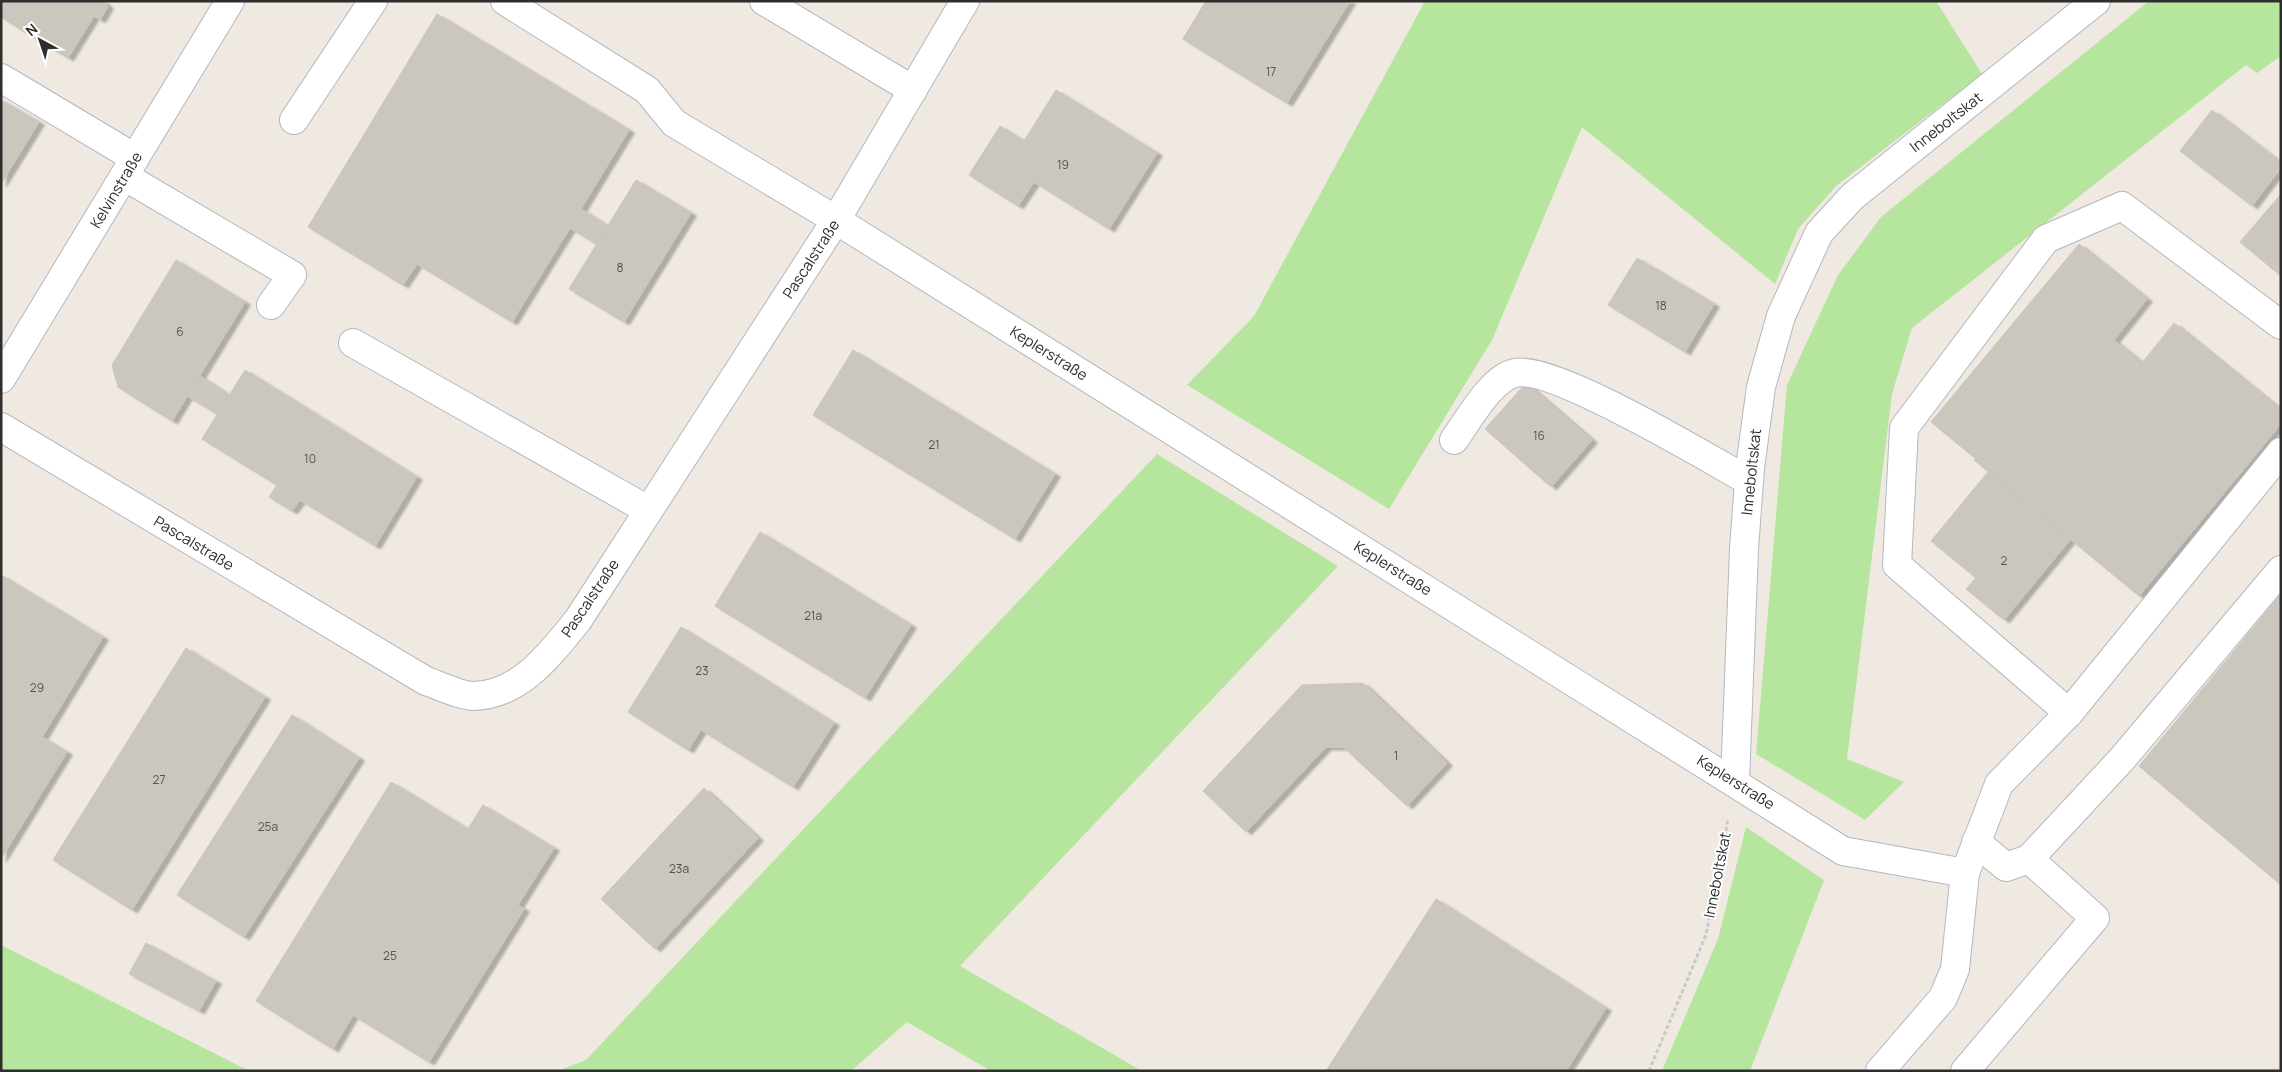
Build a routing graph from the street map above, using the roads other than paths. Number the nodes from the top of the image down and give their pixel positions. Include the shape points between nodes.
1 (230, 1) edge
2 (373, 1) edge
3 (505, 1) edge
4 (764, 1) edge
5 (965, 1) edge
6 (2096, 1) edge
7 (1, 78) edge
8 (914, 90) junction
9 (294, 120) dead end
10 (130, 167) junction
11 (836, 220) junction
12 (272, 305) dead end
13 (2281, 325) edge
14 (352, 343) dead end
15 (1, 379) edge
16 (1, 427) edge
17 (1454, 440) dead end
18 (2281, 452) edge
19 (1749, 481) junction
20 (648, 510) junction
21 (2281, 570) edge
22 (2069, 713) junction
23 (1735, 781) junction
24 (1976, 842) junction
25 (2028, 859) junction
26 (1964, 874) junction
27 (1880, 1071) edge
28 (1966, 1071) edge

1 - 10 street, Kelvinstraße
2 - 9 street
3 - 11 street, Keplerstraße via 648,90 674,123
4 - 8 street
5 - 8 street, Pascalstraße
6 - 19 street, Inneboltskat via 1852,197 1819,233 1781,316 1761,388
7 - 10 street
8 - 11 street, Pascalstraße
10 - 12 street via 292,274
10 - 15 street, Kelvinstraße
11 - 20 street, Pascalstraße
11 - 23 street, Keplerstraße
13 - 22 street via 2122,206 2046,239 1904,428 1897,565
14 - 20 street
16 - 20 street, Pascalstraße via 426,681 472,696 508,690 544,662 578,620
17 - 19 street via 1498,381 1514,373 1528,372 1602,400
18 - 22 street
19 - 23 street, Inneboltskat
21 - 25 street via 2122,760
22 - 24 street via 1999,784
23 - 26 street, Keplerstraße via 1843,851
24 - 25 street via 2006,868
24 - 26 street
25 - 28 street via 2095,918
26 - 27 street via 1955,969 1943,998

